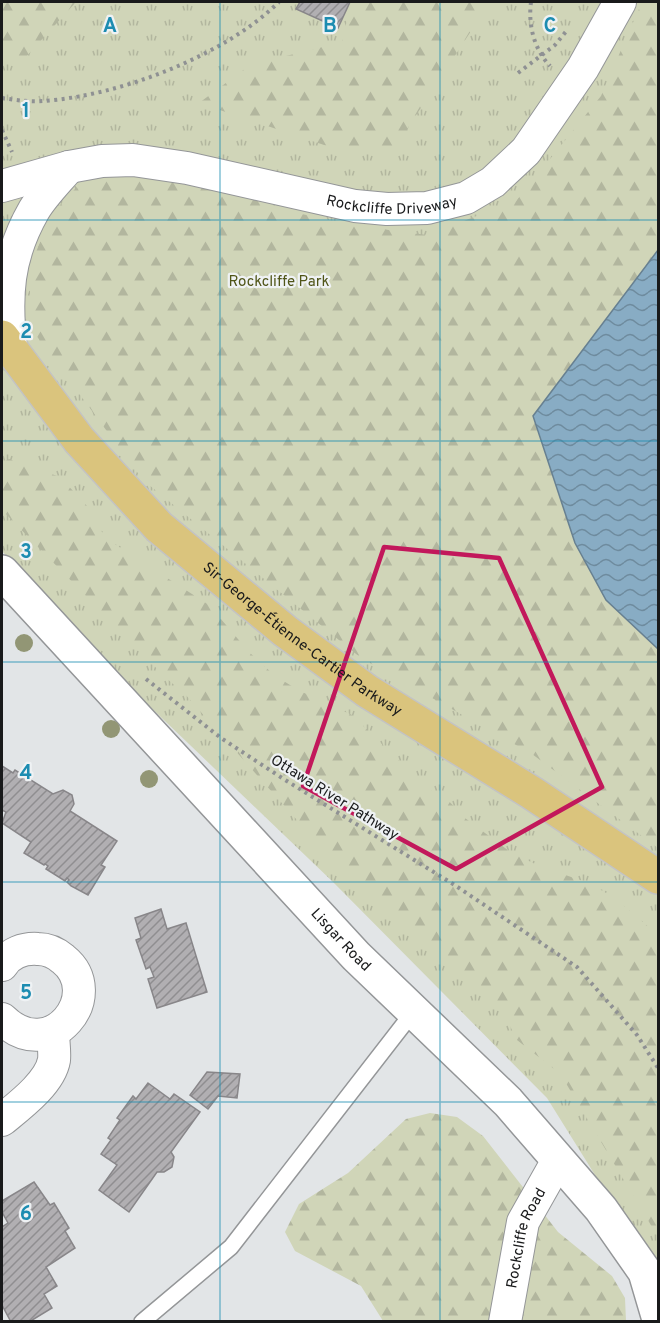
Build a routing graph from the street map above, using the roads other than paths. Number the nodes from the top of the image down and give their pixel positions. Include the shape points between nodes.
1 (620, 2) edge
2 (69, 167) junction
3 (2, 186) edge
4 (6, 343) edge
5 (2, 572) edge
6 (658, 877) edge
7 (2, 965) edge
8 (414, 1011) junction
9 (2, 1019) edge
10 (53, 1032) junction
11 (2, 1120) edge
12 (558, 1160) junction
13 (658, 1316) edge
14 (142, 1322) edge
15 (506, 1322) edge

1 - 2 street, Rockcliffe Driveway via 583,68 526,151 493,182 466,198 427,208 387,209 133,160
2 - 3 street, Rockcliffe Driveway
2 - 4 street via 34,209 18,245 10,272
4 - 6 main road, Sir-George-Étienne-Cartier Parkway via 79,440 159,527 285,632 367,691
5 - 8 street, Lisgar Road via 356,956
7 - 10 street via 16,952 29,948 56,953 67,962 75,973 78,1000 73,1013
8 - 12 street, Lisgar Road via 508,1101
8 - 14 lane via 231,1247
9 - 10 street via 24,1034
10 - 11 street via 54,1060 49,1074
12 - 13 street, Lisgar Road via 601,1209 645,1272
12 - 15 street, Rockcliffe Road via 523,1222

